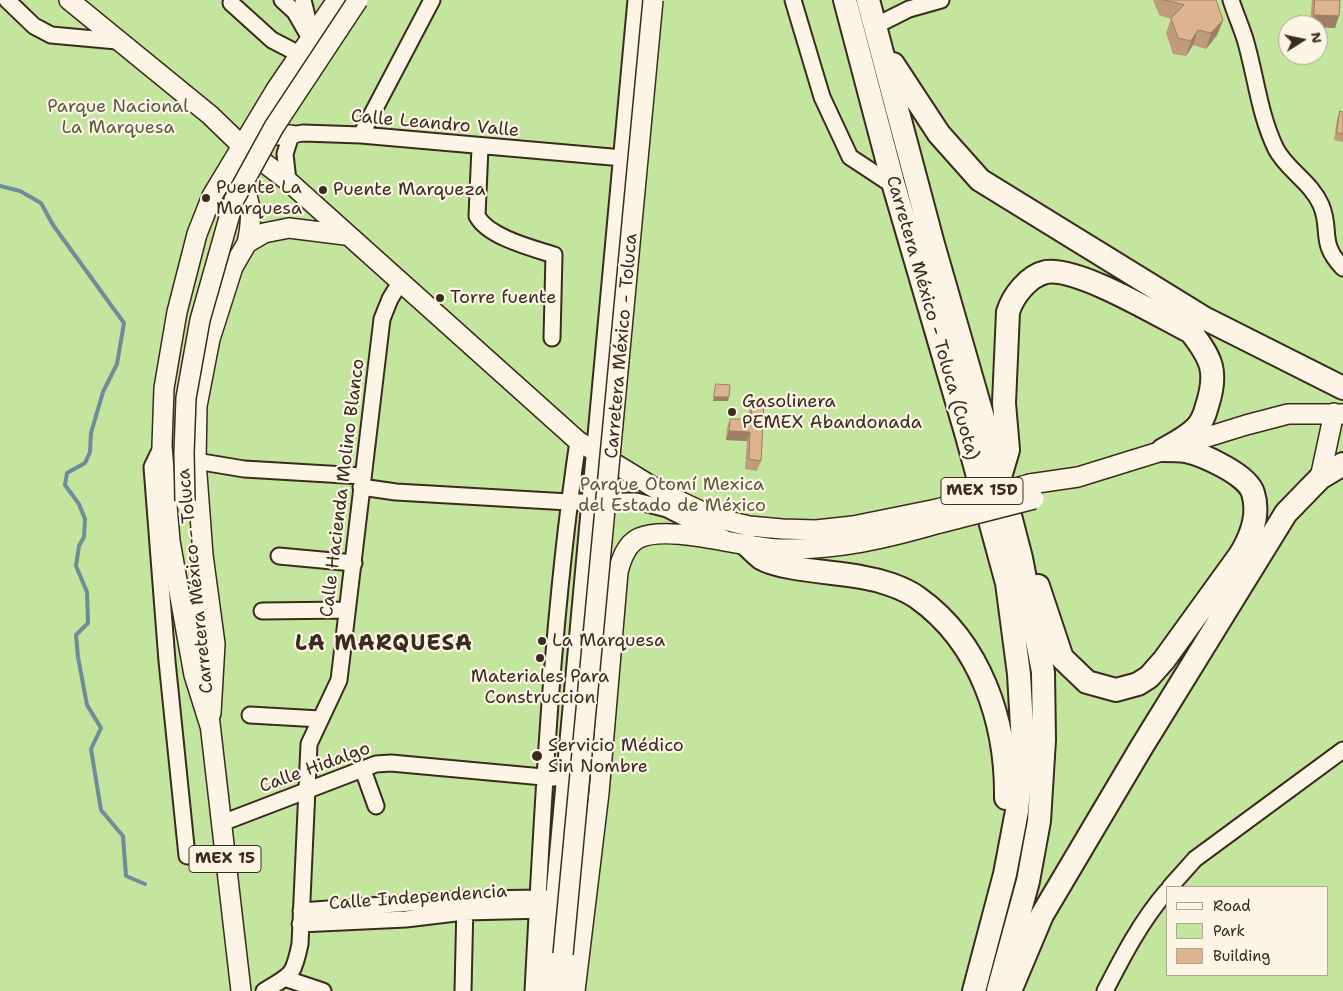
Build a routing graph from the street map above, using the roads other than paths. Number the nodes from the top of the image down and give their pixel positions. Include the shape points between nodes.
1 (7, 0) edge
2 (68, 0) edge
3 (282, 0) edge
4 (303, 0) edge
5 (338, 0) edge
6 (358, 0) edge
7 (432, 0) edge
8 (636, 0) edge
9 (653, 0) edge
10 (793, 0) edge
11 (845, 0) edge
12 (868, 0) edge
13 (941, 0) edge
14 (1231, 0) edge
15 (230, 2) dead end
16 (907, 5) edge
17 (875, 26) junction
18 (118, 40) junction
19 (308, 44) junction
20 (291, 135) junction
21 (361, 135) junction
22 (242, 144) junction
23 (480, 147) junction
24 (623, 158) junction
25 (288, 182) junction
26 (894, 186) junction
27 (345, 235) junction
28 (247, 243) junction
29 (1343, 268) edge
30 (401, 282) junction
31 (552, 338) dead end
32 (1343, 388) edge
33 (1338, 414) edge
34 (586, 445) junction
35 (162, 446) junction
36 (1162, 450) junction
37 (196, 461) junction
38 (1343, 464) edge
39 (1000, 477) junction
40 (1320, 478) junction
41 (362, 482) junction
42 (569, 502) junction
43 (590, 502) junction
44 (742, 538) junction
45 (278, 556) dead end
46 (1021, 558) junction
47 (354, 564) junction
48 (347, 610) junction
49 (262, 611) dead end
50 (250, 715) dead end
51 (320, 719) junction
52 (210, 726) junction
53 (1343, 750) edge
54 (363, 770) junction
55 (544, 778) junction
56 (564, 778) junction
57 (309, 788) junction
58 (376, 806) dead end
59 (222, 822) junction
60 (187, 856) dead end
61 (1005, 874) junction
62 (1171, 886) edge
63 (1166, 892) edge
64 (403, 904) junction
65 (545, 904) junction
66 (465, 905) junction
67 (301, 917) junction
68 (406, 919) junction
69 (287, 979) junction
70 (241, 991) edge
71 (264, 991) edge
72 (323, 991) edge
73 (463, 991) edge
74 (533, 991) edge
75 (545, 991) edge
76 (560, 991) edge
77 (575, 991) edge
78 (974, 991) edge
79 (998, 991) edge
80 (1010, 991) edge
81 (1105, 991) edge

1 - 18 street via 34,26 51,35
2 - 18 main road
3 - 19 street via 295,12
4 - 19 street
5 - 19 main road
6 - 52 main road, Carretera México - Toluca / MEX 15, bridge via 274,127 234,200 200,320 186,398 185,501
7 - 21 street
8 - 24 street
9 - 76 main road, Carretera México - Toluca, bridge
10 - 26 street via 822,97 850,157
11 - 26 highway, Carretera México - Toluca (Cuota) / MEX 15D
12 - 17 highway, Carretera México - Toluca (Cuota) / MEX 15D
13 - 16 street
14 - 29 street via 1245,39 1262,114 1277,150 1309,185 1321,206 1327,243
15 - 19 street via 272,40
16 - 17 street
17 - 32 highway via 892,64 916,102 939,134 980,180 1204,318
17 - 39 highway, Carretera México - Toluca (Cuota) / MEX 15D via 932,244
18 - 22 main road
19 - 22 main road
20 - 21 street, Calle Leandro Valle
20 - 22 main road via 274,135
20 - 25 street via 285,154
21 - 23 street, Calle Leandro Valle
22 - 25 main road
22 - 28 main road via 252,221
22 - 35 main road via 212,196 197,234 179,303 164,388
23 - 24 street, Calle Leandro Valle
23 - 31 street via 477,216 481,224 508,239 554,255
24 - 34 street
25 - 27 main road
26 - 61 highway, Carretera México - Toluca (Cuota) / MEX 15D via 1007,583 1023,744 1017,811
27 - 28 main road via 289,228 264,233
27 - 30 main road
28 - 37 main road via 233,267 210,338 197,406
30 - 34 main road
30 - 41 street, Calle Hacienda Molino Blanco via 382,319
33 - 36 main road via 1288,414
33 - 40 main road
34 - 42 street
34 - 43 street
34 - 44 main road via 666,495 716,518
35 - 52 main road via 170,541 194,675
35 - 60 street via 152,467
36 - 39 highway via 1190,434 1202,421 1213,389 1213,372 1203,347 1191,332 1081,277 1044,273 1032,278 1012,299 1008,312 1004,403 1008,450
36 - 44 main road, bridge via 939,516 874,542 824,549 776,549
36 - 46 highway via 1186,451 1218,463 1243,479 1253,491 1256,509 1248,541 1240,555 1149,677 1116,690 1087,682 1062,658 1036,580
37 - 41 street
37 - 52 main road via 203,555 215,644
38 - 40 highway
39 - 46 highway, Carretera México - Toluca (Cuota) / MEX 15D
40 - 80 highway via 1286,513 1142,748 1042,916
41 - 42 street via 396,492
41 - 47 street, Calle Hacienda Molino Blanco
42 - 43 street
42 - 55 street
43 - 44 street via 636,501 667,509
43 - 56 street
44 - 61 highway via 762,559 862,577 916,596 950,627 981,674 1000,725 1006,780
44 - 77 main road via 656,533 638,538 622,558
45 - 47 street
46 - 79 highway, Carretera México - Toluca (Cuota) / MEX 15D via 1042,672 1044,740 1039,821
47 - 48 street, Calle Hacienda Molino Blanco
48 - 49 street
48 - 51 street, Calle Hacienda Molino Blanco via 339,680
50 - 51 street
51 - 57 street, Calle Hacienda Molino Blanco via 309,744
52 - 59 main road, Carretera México - Toluca / MEX 15
53 - 62 street via 1195,859
54 - 55 street, Calle Hidalgo via 376,764 392,763
54 - 57 street, Calle Hidalgo
54 - 58 street
55 - 56 street, Calle Hidalgo
55 - 65 street
56 - 65 street
57 - 59 street, Calle Hidalgo
57 - 67 street, Calle Hacienda Molino Blanco
59 - 70 main road, Carretera México - Toluca / MEX 15
61 - 78 highway, Carretera México - Toluca (Cuota) / MEX 15D
63 - 81 street via 1153,906 1125,951
64 - 66 street, Calle Independencia
64 - 67 street, Calle Independencia
64 - 68 street
65 - 66 street, Calle Independencia
65 - 74 street
65 - 75 street
66 - 68 street, Calle Independencia
66 - 73 street
67 - 68 street, Calle Independencia
67 - 69 street, Calle Hacienda Molino Blanco via 296,964
69 - 71 street
69 - 72 street

